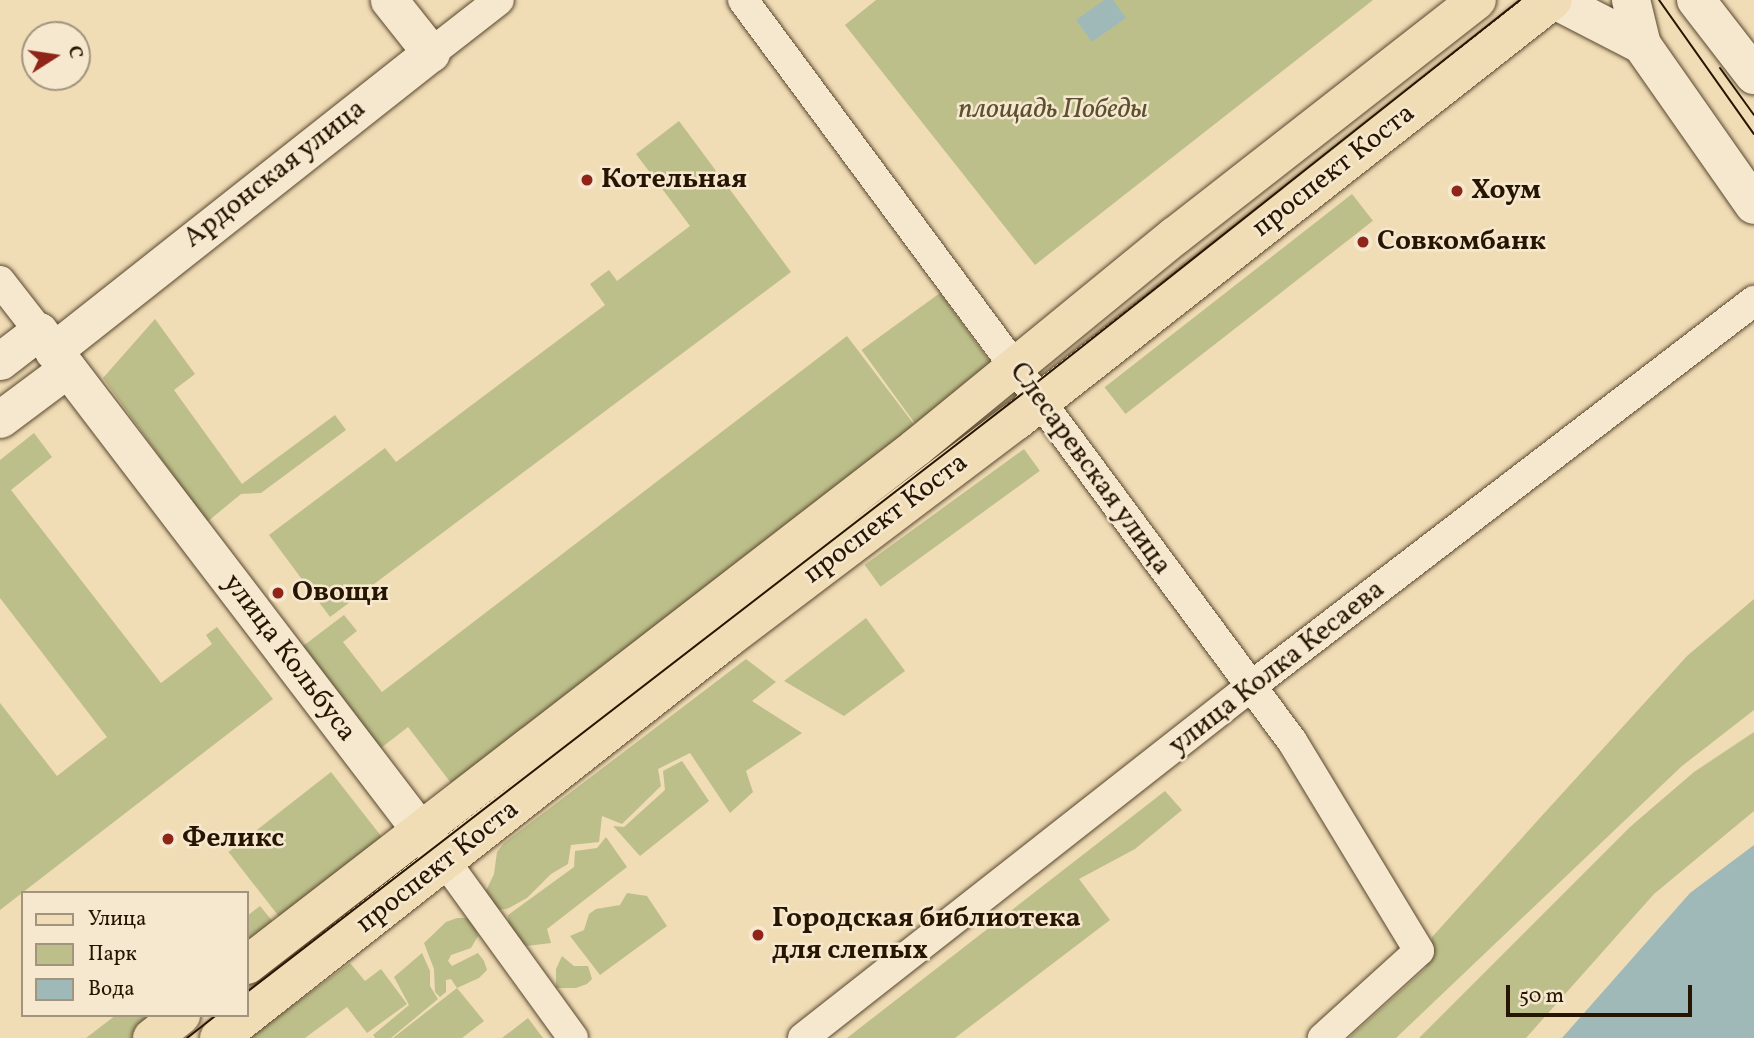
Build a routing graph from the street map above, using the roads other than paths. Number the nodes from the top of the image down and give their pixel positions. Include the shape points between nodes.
1 (389, 0) edge
2 (499, 0) edge
3 (743, 0) edge
4 (1477, 0) edge
5 (1554, 0) edge
6 (1631, 0) edge
7 (1696, 0) edge
8 (1642, 45) junction
9 (431, 53) junction
10 (1754, 75) edge
11 (1754, 205) edge
12 (0, 281) edge
13 (1754, 301) edge
14 (53, 350) junction
15 (0, 361) edge
16 (1014, 365) junction
17 (1041, 401) junction
18 (0, 419) edge
19 (1250, 687) junction
20 (419, 832) junction
21 (445, 862) junction
22 (248, 964) edge
23 (248, 1015) edge
24 (178, 1017) edge
25 (246, 1017) edge
26 (152, 1038) edge
27 (219, 1038) edge
28 (573, 1038) edge
29 (803, 1038) edge
30 (1322, 1038) edge

1 - 9 street
2 - 9 street, Ардонская улица
3 - 16 street, Слесаревская улица
4 - 16 main road, проспект Коста
5 - 8 main road
5 - 17 main road, проспект Коста
6 - 8 main road
7 - 10 main road
8 - 11 main road
9 - 14 street, Ардонская улица
12 - 14 street, улица Кольбуса
13 - 19 street, улица Колка Кесаева
14 - 15 street, Ардонская улица
14 - 18 street, Ардонская улица
14 - 20 street, улица Кольбуса
16 - 17 street, Слесаревская улица
16 - 20 main road, проспект Коста via 906,455
17 - 19 street, Слесаревская улица
17 - 21 main road, проспект Коста
19 - 29 street, улица Колка Кесаева
19 - 30 street, Слесаревская улица via 1292,741 1419,951
20 - 21 street, улица Кольбуса
20 - 22 main road, проспект Коста
21 - 23 main road, проспект Коста
21 - 28 street, улица Кольбуса
24 - 26 main road
25 - 27 main road, проспект Коста

